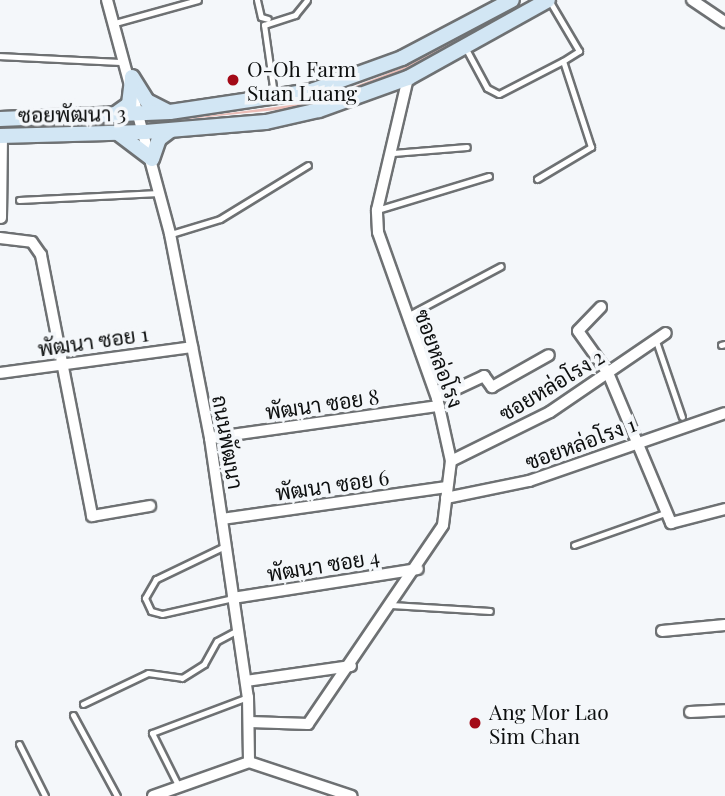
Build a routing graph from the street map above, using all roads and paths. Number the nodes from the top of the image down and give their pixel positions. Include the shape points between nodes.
1 (107, 0) edge
2 (198, 0) edge
3 (257, 0) edge
4 (307, 0) edge
5 (512, 0) edge
6 (548, 0) edge
7 (692, 0) edge
8 (268, 19) junction
9 (725, 22) edge
10 (115, 23) junction
11 (465, 48) junction
12 (0, 56) edge
13 (563, 61) junction
14 (130, 69) junction
15 (408, 78) junction
16 (274, 97) junction
17 (170, 112) junction
18 (141, 114) junction
19 (114, 116) junction
20 (0, 119) edge
21 (172, 130) junction
22 (145, 132) junction
23 (116, 133) junction
24 (1, 136) edge
25 (467, 147) dead end
26 (393, 153) junction
27 (152, 159) junction
28 (308, 165) dead end
29 (489, 176) dead end
30 (537, 179) dead end
31 (159, 193) junction
32 (19, 200) dead end
33 (377, 210) junction
34 (1, 218) edge
35 (170, 234) junction
36 (0, 238) edge
37 (501, 266) dead end
38 (601, 307) dead end
39 (405, 317) junction
40 (666, 333) dead end
41 (656, 341) junction
42 (192, 346) junction
43 (549, 355) dead end
44 (66, 362) junction
45 (0, 373) edge
46 (608, 373) junction
47 (438, 402) junction
48 (725, 413) edge
49 (682, 417) dead end
50 (210, 438) junction
51 (636, 442) junction
52 (451, 461) junction
53 (447, 492) junction
54 (150, 506) dead end
55 (725, 509) edge
56 (665, 513) junction
57 (222, 519) junction
58 (227, 545) junction
59 (575, 545) dead end
60 (418, 569) junction
61 (233, 598) junction
62 (391, 605) junction
63 (490, 611) dead end
64 (725, 625) edge
65 (238, 630) junction
66 (662, 631) dead end
67 (351, 666) junction
68 (246, 681) junction
69 (248, 697) junction
70 (83, 704) dead end
71 (725, 710) edge
72 (690, 712) dead end
73 (73, 715) dead end
74 (250, 722) junction
75 (19, 744) dead end
76 (248, 762) junction
77 (177, 783) junction
78 (44, 796) edge
79 (117, 796) edge
80 (153, 796) edge
81 (352, 796) edge

1 - 10 street, ถนนพัฒนา
2 - 10 lane
3 - 8 lane via 261,17
4 - 8 lane via 295,15
5 - 16 main road, ซอยพัฒนา 3 via 402,58
6 - 11 main road, ซอยพัฒนา 3
6 - 13 lane via 579,51
7 - 9 street
8 - 16 lane
10 - 14 street, ถนนพัฒนา
11 - 13 lane via 487,88 499,94
11 - 15 main road, ซอยพัฒนา 3
12 - 14 lane
13 - 30 lane via 591,147
14 - 17 main road via 147,101
14 - 18 street, ถนนพัฒนา
14 - 19 main road via 129,104
15 - 21 main road, ซอยพัฒนา 3 via 293,116
15 - 26 street
16 - 17 main road, ซอยพัฒนา 3
17 - 18 main road, ซอยพัฒนา 3
18 - 19 main road, ซอยพัฒนา 3
18 - 22 street, ถนนพัฒนา
19 - 20 main road, ซอยพัฒนา 3
21 - 22 main road, ซอยพัฒนา 3
21 - 27 main road via 159,139
22 - 23 main road, ซอยพัฒนา 3
22 - 27 street, ถนนพัฒนา
23 - 24 main road, ซอยพัฒนา 3
23 - 27 main road
24 - 34 street
25 - 26 lane
26 - 33 street
27 - 31 street, ถนนพัฒนา
28 - 35 lane via 220,219
29 - 33 lane
31 - 32 lane
31 - 35 street, ถนนพัฒนา
33 - 39 street, ซอยหล่อโรง
35 - 42 street, ถนนพัฒนา
36 - 44 street via 32,242 41,255
37 - 39 lane
38 - 46 street via 578,331
39 - 47 street, ซอยหล่อโรง
40 - 41 street, ซอยหล่อโรง 2
41 - 46 street, ซอยหล่อโรง 2
41 - 49 lane
42 - 44 street, พัฒนา ซอย 1
42 - 50 street, ถนนพัฒนา
43 - 47 street, พัฒนา ซอย 8 via 492,387 484,376
44 - 45 street, พัฒนา ซอย 1
44 - 54 street via 92,516
46 - 51 street
46 - 52 street, ซอยหล่อโรง 2 via 550,412
47 - 50 street, พัฒนา ซอย 8
47 - 52 street, ซอยหล่อโรง
48 - 51 street, ซอยหล่อโรง 1
50 - 57 street, ถนนพัฒนา
51 - 53 street, ซอยหล่อโรง 1 via 529,481
51 - 56 street
52 - 53 street, ซอยหล่อโรง
53 - 57 street, พัฒนา ซอย 6
53 - 60 street, ซอยหล่อโรง via 443,525
55 - 56 street via 671,523
56 - 59 lane
57 - 58 street, ถนนพัฒนา
58 - 61 street, ถนนพัฒนา
58 - 61 lane via 156,579 145,598 151,611 162,614
60 - 61 street, พัฒนา ซอย 4
60 - 62 street, ซอยหล่อโรง
61 - 65 street, ถนนพัฒนา
62 - 63 lane
62 - 67 street, ซอยหล่อโรง
64 - 66 street
65 - 68 street, ถนนพัฒนา
65 - 70 lane via 218,641 204,664 182,678 148,673
67 - 68 street
67 - 74 street, ซอยหล่อโรง via 308,724
68 - 69 street, ถนนพัฒนา
69 - 74 street, ถนนพัฒนา
69 - 77 lane via 152,733
71 - 72 street
73 - 79 lane
74 - 76 street, ถนนพัฒนา
75 - 78 lane
76 - 77 street
76 - 81 street
77 - 80 street

